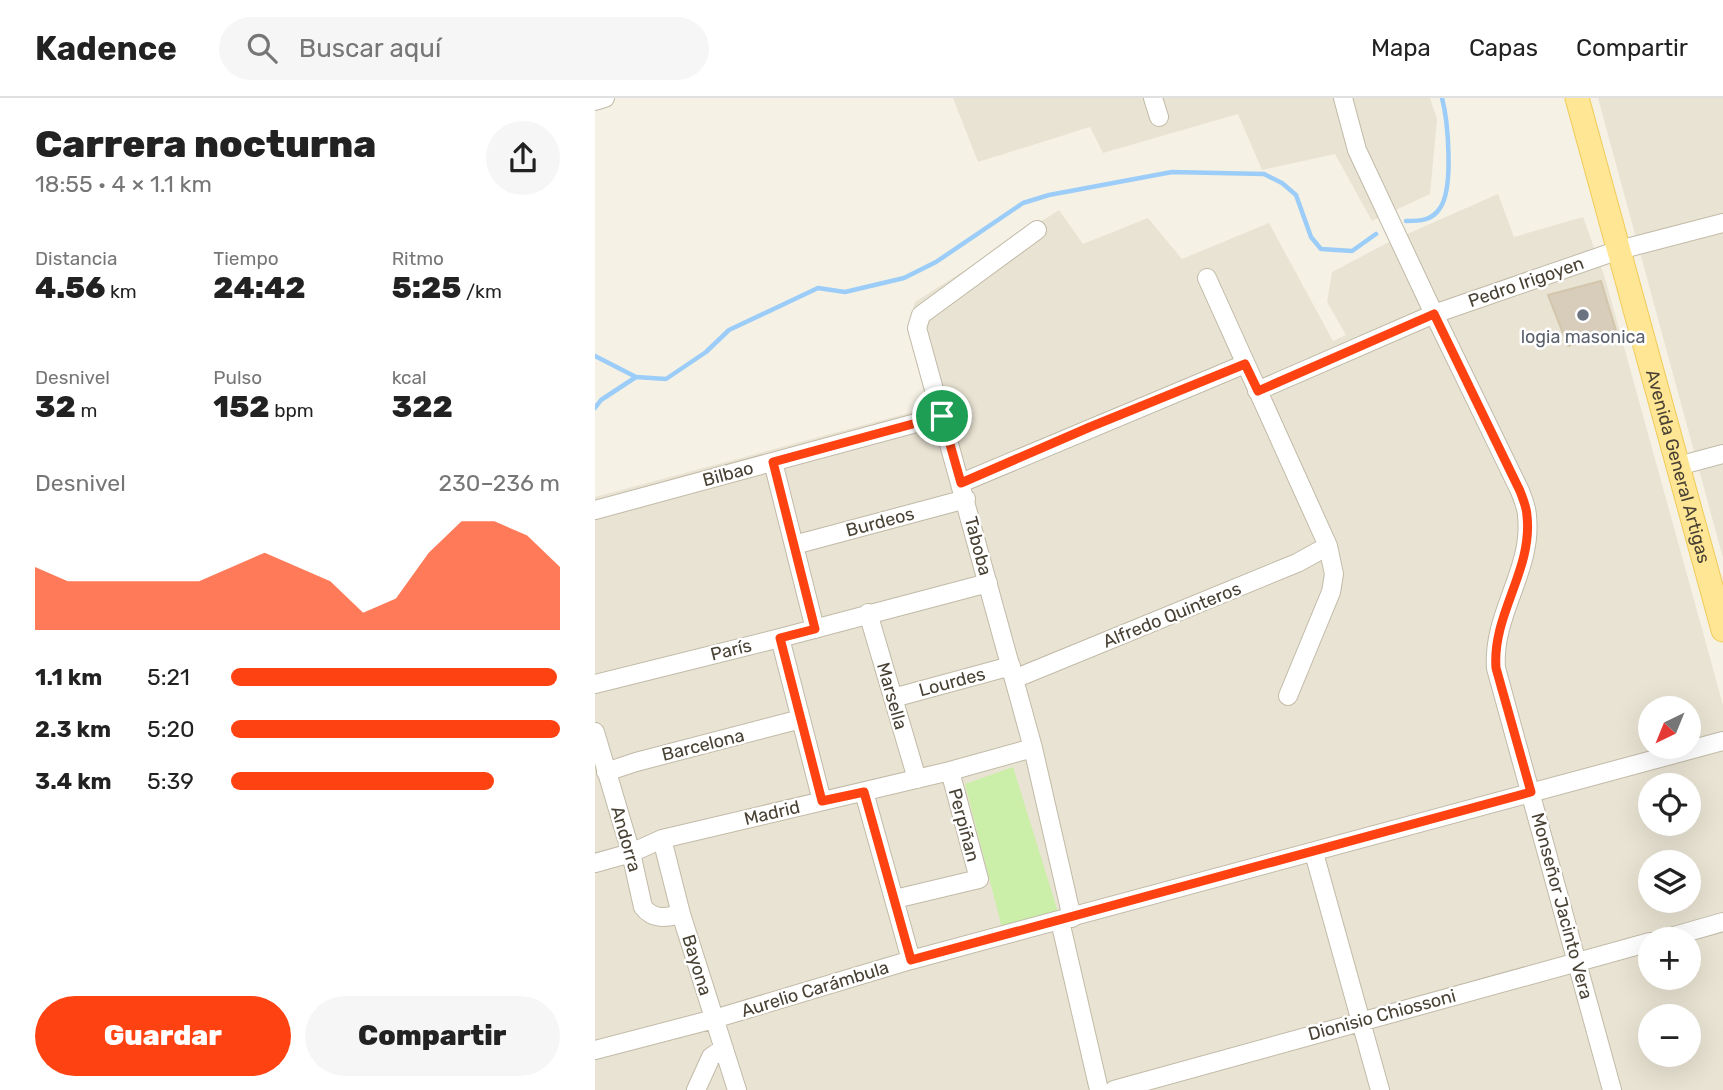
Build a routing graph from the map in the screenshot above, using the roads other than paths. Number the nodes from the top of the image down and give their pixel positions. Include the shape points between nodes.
1 (605, 98) edge
2 (1153, 98) edge
3 (1343, 98) edge
4 (1577, 98) edge
5 (595, 101) edge
6 (1159, 117) dead end
7 (1723, 223) edge
8 (1037, 230) dead end
9 (1619, 250) junction
10 (1207, 278) dead end
11 (1434, 314) junction
12 (1245, 364) junction
13 (1258, 391) junction
14 (942, 416) junction
15 (1723, 454) edge
16 (773, 462) junction
17 (1678, 466) junction
18 (964, 491) junction
19 (595, 510) edge
20 (794, 545) junction
21 (1328, 546) junction
22 (988, 583) junction
23 (868, 613) junction
24 (815, 629) junction
25 (1723, 630) edge
26 (780, 638) junction
27 (1013, 673) junction
28 (595, 684) edge
29 (1288, 696) dead end
30 (893, 698) junction
31 (801, 719) junction
32 (595, 732) edge
33 (1723, 741) edge
34 (1033, 748) junction
35 (950, 771) junction
36 (606, 772) junction
37 (917, 779) junction
38 (864, 792) junction
39 (1531, 792) junction
40 (822, 801) junction
41 (662, 839) junction
42 (631, 853) junction
43 (1314, 853) junction
44 (595, 863) edge
45 (895, 899) junction
46 (681, 914) junction
47 (1066, 920) junction
48 (1723, 922) edge
49 (1701, 928) edge
50 (1638, 946) edge
51 (911, 960) junction
52 (1576, 963) junction
53 (713, 1020) junction
54 (1361, 1020) junction
55 (724, 1048) junction
56 (595, 1050) edge
57 (696, 1090) edge
58 (737, 1090) edge
59 (1099, 1090) edge
60 (1114, 1090) edge
61 (1380, 1090) edge
62 (1612, 1090) edge

1 - 5 street
2 - 6 street
3 - 11 street, Monseñor Jacinto Vera via 1357,150
4 - 9 main road, Avenida General Artigas
7 - 9 street, Pedro Irigoyen
8 - 14 street, Taboba via 921,315 917,328
9 - 11 street, Pedro Irigoyen
9 - 17 main road, Avenida General Artigas
10 - 12 street
11 - 13 street, Pedro Irigoyen
11 - 39 street, Monseñor Jacinto Vera via 1527,514 1519,574 1495,648 1496,668
12 - 13 street
12 - 18 street via 1090,427
13 - 21 street
14 - 16 street, Bilbao
14 - 18 street, Taboba
15 - 17 street
16 - 19 street, Bilbao
16 - 20 street
17 - 25 main road, Avenida General Artigas
18 - 20 street, Burdeos
18 - 22 street, Taboba
20 - 24 street
21 - 27 street, Alfredo Quinteros via 1297,564
21 - 29 street via 1331,592
22 - 23 street, París
22 - 27 street, Taboba
23 - 24 street, París
23 - 30 street, Marsella
24 - 26 street, París
26 - 28 street, París
26 - 31 street
27 - 30 street, Lourdes
27 - 34 street, Taboba
30 - 37 street, Marsella
31 - 36 street, Barcelona
31 - 40 street
32 - 36 street, Andorra
33 - 39 street, Aurelio Carámbula
34 - 35 street, Madrid
34 - 47 street, Taboba
35 - 37 street, Madrid
35 - 45 street, Perpiñan via 979,880
36 - 42 street, Andorra
37 - 38 street, Madrid
38 - 40 street, Madrid
38 - 45 street
39 - 43 street, Aurelio Carámbula
39 - 52 street, Monseñor Jacinto Vera
40 - 41 street, Madrid
41 - 42 street, Madrid
41 - 46 street, Bayona
42 - 44 street, Madrid
42 - 46 street, Andorra via 643,907 649,914 667,918
43 - 47 street, Aurelio Carámbula
43 - 54 street
45 - 51 street
46 - 53 street, Bayona
47 - 51 street, Aurelio Carámbula
47 - 59 street, Taboba
48 - 49 street
50 - 52 street, Dionisio Chiossoni
51 - 53 street, Aurelio Carámbula
52 - 54 street, Dionisio Chiossoni
52 - 62 street, Monseñor Jacinto Vera
53 - 55 street, Bayona
53 - 56 street, Aurelio Carámbula
54 - 60 street, Dionisio Chiossoni
54 - 61 street
55 - 57 street via 711,1057
55 - 58 street, Bayona

